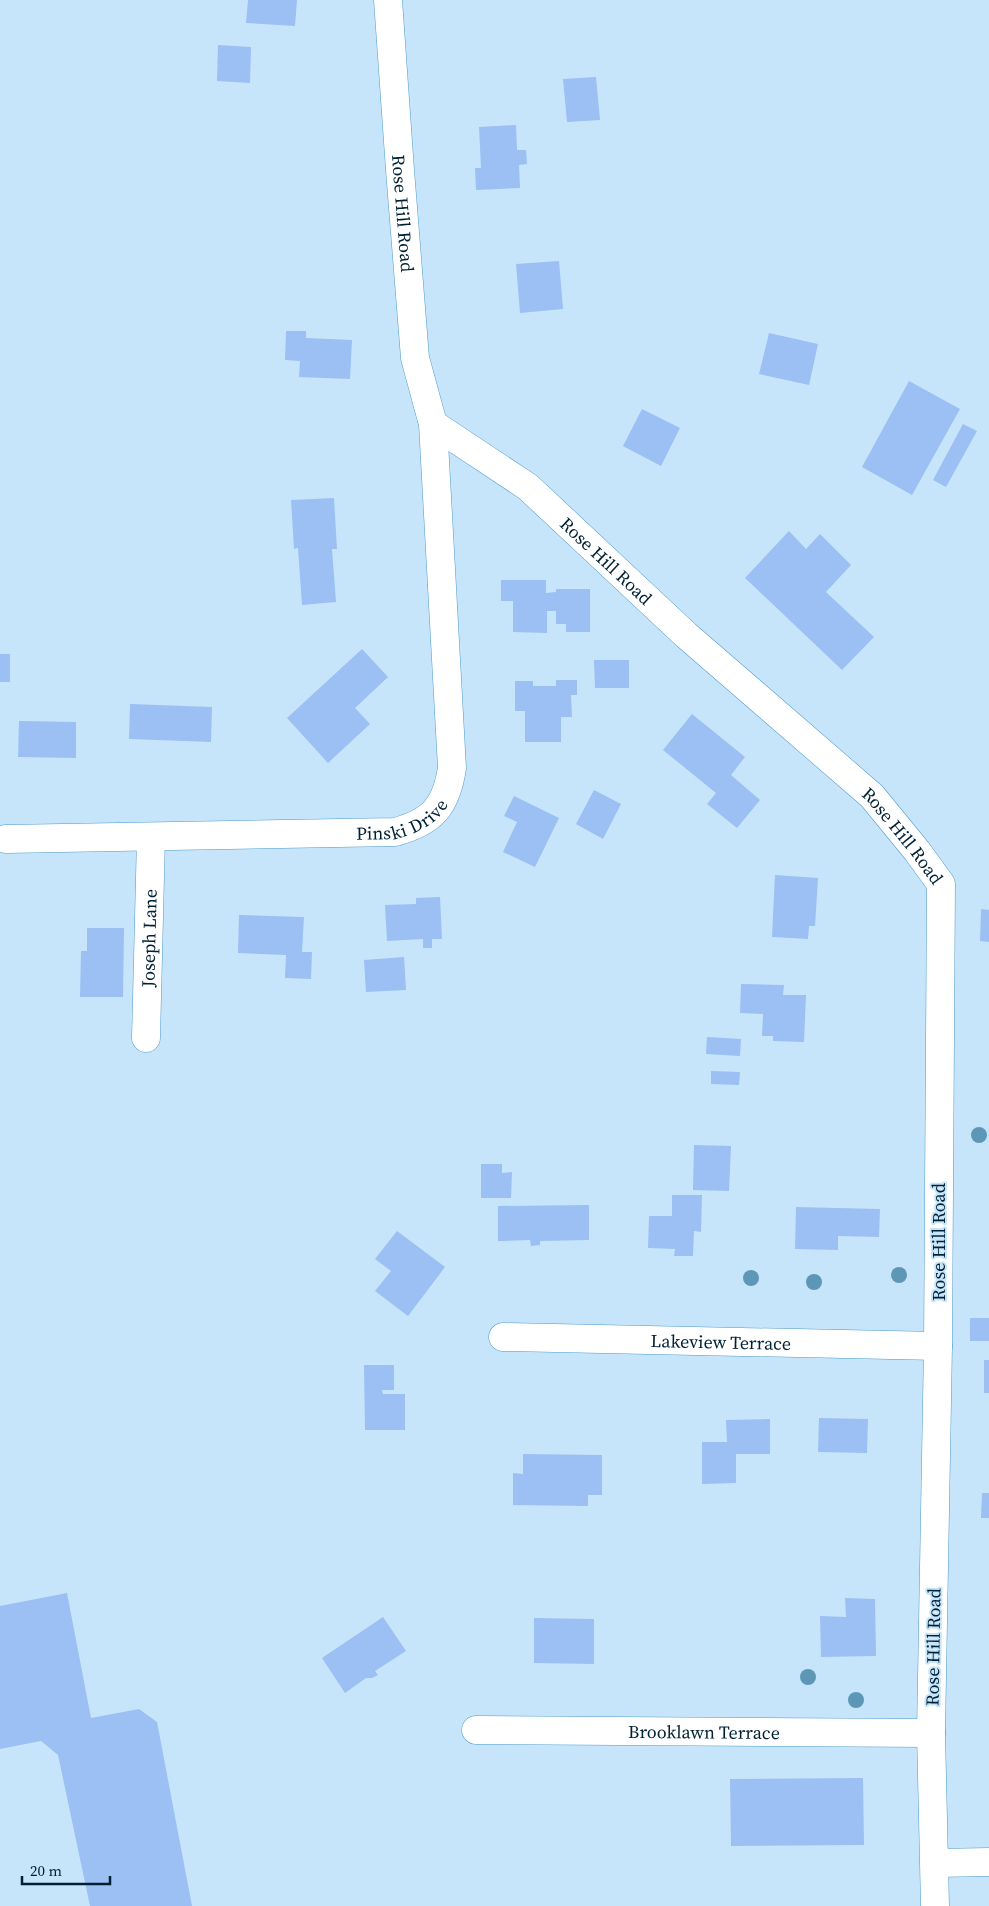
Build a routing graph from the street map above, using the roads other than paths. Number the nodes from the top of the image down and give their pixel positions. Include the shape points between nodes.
1 (388, 0) edge
2 (433, 424) junction
3 (151, 837) junction
4 (6, 839) dead end
5 (146, 1038) dead end
6 (503, 1337) dead end
7 (938, 1346) junction
8 (476, 1730) dead end
9 (931, 1734) junction
10 (989, 1862) edge
11 (935, 1863) junction
12 (935, 1906) edge

1 - 2 street, Rose Hill Road via 415,358
2 - 3 street, Pinski Drive via 452,768 442,803 432,816 413,827 395,832
2 - 7 street, Rose Hill Road via 528,487 686,634 872,796 941,884
3 - 4 street, Pinski Drive
3 - 5 street, Joseph Lane
6 - 7 street, Lakeview Terrace
7 - 9 street, Rose Hill Road
8 - 9 street, Brooklawn Terrace
9 - 11 street, Rose Hill Road
10 - 11 street
11 - 12 street, Rose Hill Road

